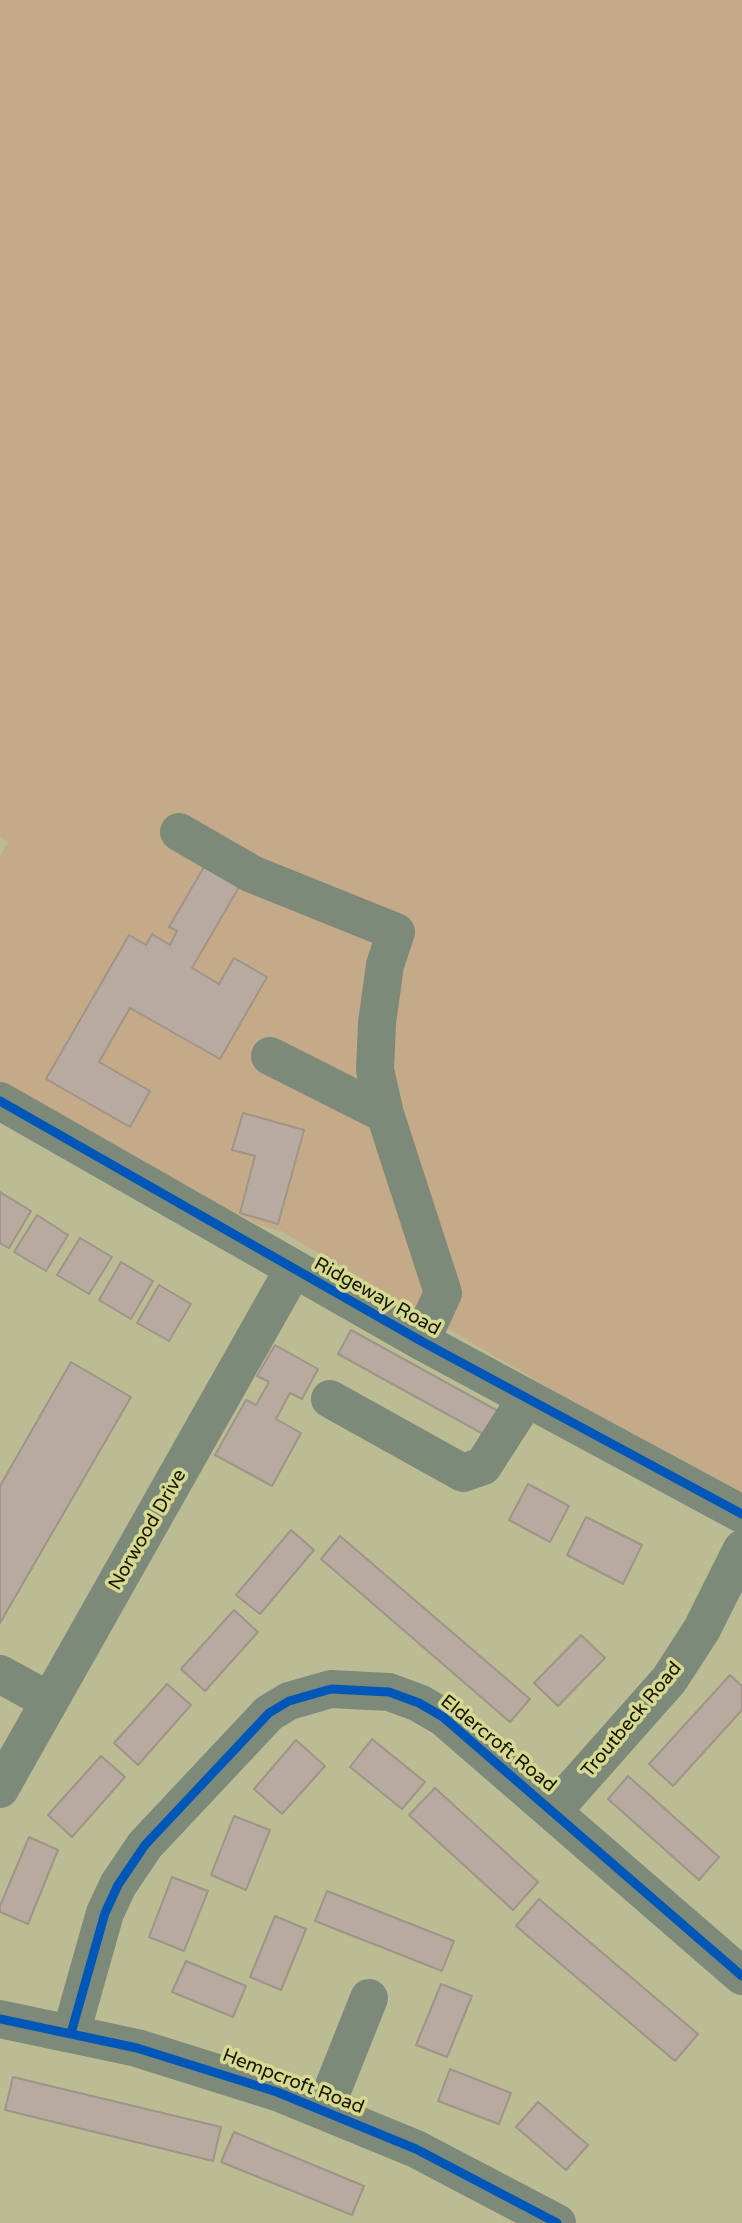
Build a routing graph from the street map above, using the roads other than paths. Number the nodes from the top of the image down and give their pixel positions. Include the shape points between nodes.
1 (179, 832) dead end
2 (270, 1056) dead end
3 (0, 1101) edge
4 (385, 1114) junction
5 (293, 1270) junction
6 (421, 1341) junction
7 (330, 1399) dead end
8 (526, 1399) junction
9 (742, 1514) edge
10 (742, 1549) edge
11 (0, 1674) edge
12 (49, 1701) junction
13 (0, 1789) edge
14 (553, 1811) junction
15 (742, 1976) edge
16 (370, 1994) dead end
17 (0, 2018) edge
18 (71, 2033) junction
19 (324, 2111) junction
20 (557, 2223) edge

1 - 4 street via 252,874 396,932 385,965 377,1023 375,1070
2 - 4 street
3 - 5 street, Ridgeway Road
4 - 6 street via 443,1293
5 - 6 street, Ridgeway Road
5 - 12 street, Norwood Drive
6 - 8 street, Ridgeway Road
7 - 8 street via 463,1474 483,1466
8 - 9 street, Ridgeway Road
10 - 14 street, Troutbeck Road via 670,1680
11 - 12 street
12 - 13 street, Norwood Drive
14 - 15 street, Eldercroft Road
14 - 18 street, Eldercroft Road via 443,1717 419,1703 389,1692 350,1688 289,1701 252,1729 129,1867 98,1932
16 - 19 street
17 - 18 street, Hempcroft Road
18 - 19 street, Hempcroft Road via 181,2060
19 - 20 street, Hempcroft Road via 440,2161

